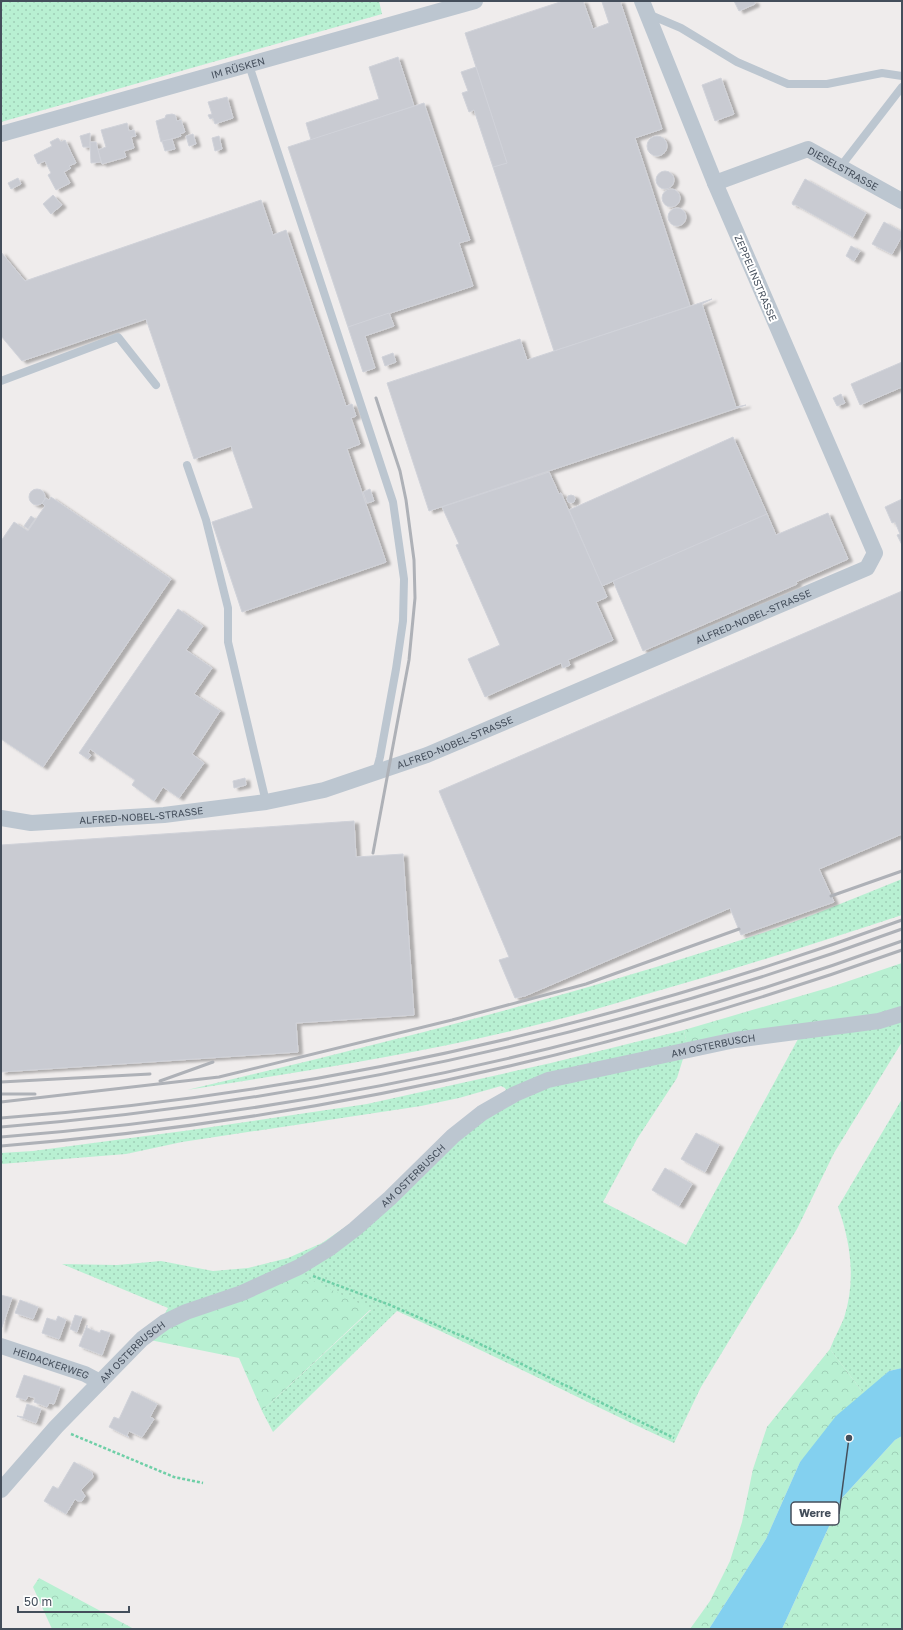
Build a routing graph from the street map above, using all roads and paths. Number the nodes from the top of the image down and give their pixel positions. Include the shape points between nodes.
1 (475, 1) edge
2 (644, 7) edge
3 (249, 65) junction
4 (902, 76) edge
5 (902, 87) edge
6 (1, 134) edge
7 (841, 166) junction
8 (716, 183) junction
9 (902, 201) edge
10 (1, 382) edge
11 (156, 385) dead end
12 (187, 465) dead end
13 (875, 553) joint
14 (375, 773) junction
15 (266, 802) junction
16 (1, 818) edge
17 (902, 1014) edge
18 (300, 1267) junction
19 (1, 1346) edge
20 (100, 1382) junction
21 (56, 1427) junction
22 (674, 1438) dead end
23 (203, 1482) dead end
24 (1, 1490) edge

1 - 3 street, IM RÜSKEN
2 - 4 lane via 737,62 788,84 827,84 882,73
2 - 8 street, ZEPPELINSTRASSE
3 - 6 street, IM RÜSKEN
3 - 14 lane via 393,502 404,580 403,621
5 - 7 lane
7 - 8 street, DIESELSTRASSE via 808,149
7 - 9 street, DIESELSTRASSE
8 - 13 street, ZEPPELINSTRASSE
10 - 11 lane via 118,337
12 - 15 lane via 206,520 228,608 228,642
13 - 14 street, ALFRED-NOBEL-STRASSE via 867,568 427,755
14 - 15 street, ALFRED-NOBEL-STRASSE via 324,790
15 - 16 street, ALFRED-NOBEL-STRASSE via 164,815 95,820 31,823
17 - 18 street, AM OSTERBUSCH via 879,1021 735,1040 548,1080 515,1094 482,1113 434,1153 355,1229
18 - 20 street, AM OSTERBUSCH via 242,1293 165,1322 142,1339
18 - 22 path via 312,1275 478,1343
19 - 20 street, HEIDACKERWEG via 85,1374
20 - 21 street, AM OSTERBUSCH
21 - 23 path via 174,1477
21 - 24 street, AM OSTERBUSCH

